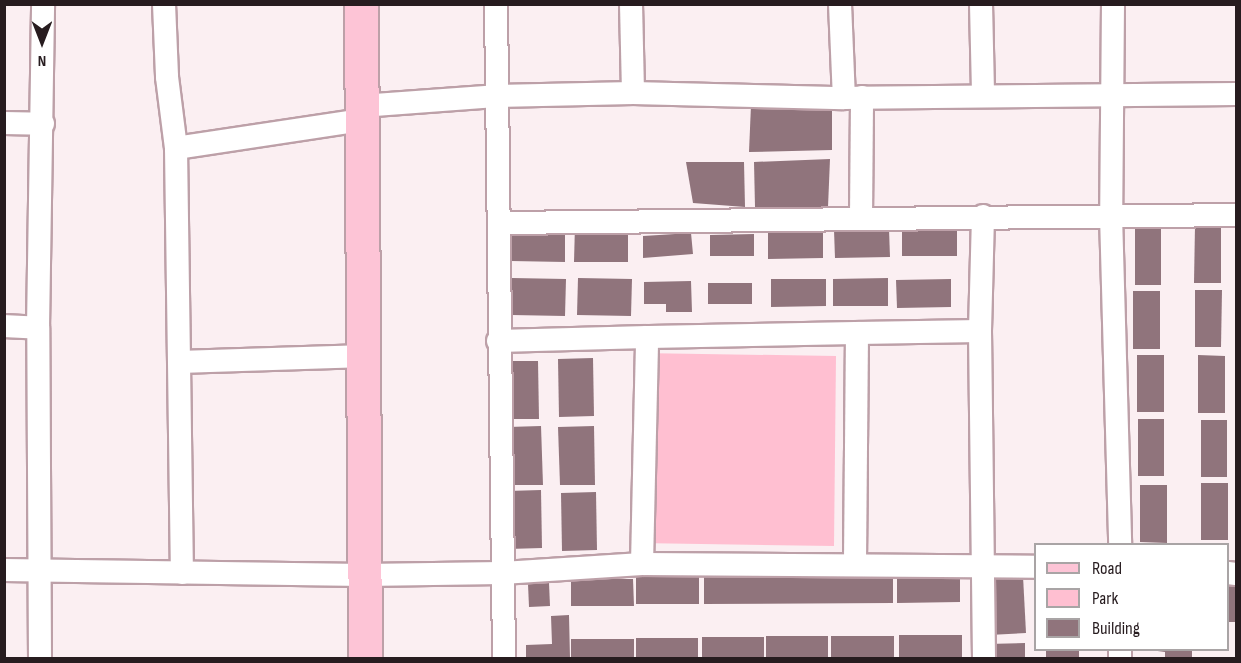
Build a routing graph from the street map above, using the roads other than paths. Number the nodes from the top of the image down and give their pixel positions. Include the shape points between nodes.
1 (43, 4) edge
2 (164, 4) edge
3 (361, 4) edge
4 (496, 4) edge
5 (631, 4) edge
6 (840, 4) edge
7 (981, 4) edge
8 (1113, 4) edge
9 (633, 93) junction
10 (983, 94) junction
11 (1112, 94) junction
12 (1236, 94) edge
13 (496, 96) junction
14 (853, 97) junction
15 (361, 113) junction
16 (4, 123) edge
17 (43, 124) junction
18 (176, 148) junction
19 (1111, 215) junction
20 (1236, 215) edge
21 (983, 216) junction
22 (861, 217) junction
23 (501, 223) junction
24 (4, 326) edge
25 (38, 328) junction
26 (980, 331) junction
27 (857, 333) junction
28 (647, 338) junction
29 (498, 341) junction
30 (363, 356) junction
31 (182, 362) junction
32 (1120, 543) edge
33 (642, 564) junction
34 (855, 564) junction
35 (986, 565) junction
36 (1034, 567) edge
37 (4, 570) edge
38 (41, 571) junction
39 (182, 573) junction
40 (502, 573) junction
41 (364, 575) junction
42 (40, 658) edge
43 (365, 658) edge
44 (504, 658) edge
45 (984, 658) edge

1 - 17 street
2 - 18 street via 167,77
3 - 15 main road
4 - 13 street
5 - 9 street
6 - 14 street
7 - 10 street
8 - 11 street
9 - 13 street
9 - 14 street
10 - 11 street
10 - 14 street
11 - 12 street
11 - 19 street
13 - 15 street
13 - 23 street
14 - 22 street
15 - 18 street
15 - 30 main road
16 - 17 street
17 - 25 street
18 - 31 street
19 - 20 street
19 - 21 street
19 - 32 street
21 - 22 street
21 - 26 street
22 - 23 street
23 - 29 street
24 - 25 street
25 - 38 street
26 - 27 street
26 - 35 street
27 - 28 street
27 - 34 street
28 - 29 street
28 - 33 street
29 - 40 street
30 - 31 street
30 - 41 main road
31 - 39 street
33 - 34 street
33 - 40 street
34 - 35 street
35 - 36 street
35 - 45 street
37 - 38 street
38 - 39 street
38 - 42 street
39 - 41 street
40 - 41 street
40 - 44 street
41 - 43 main road

